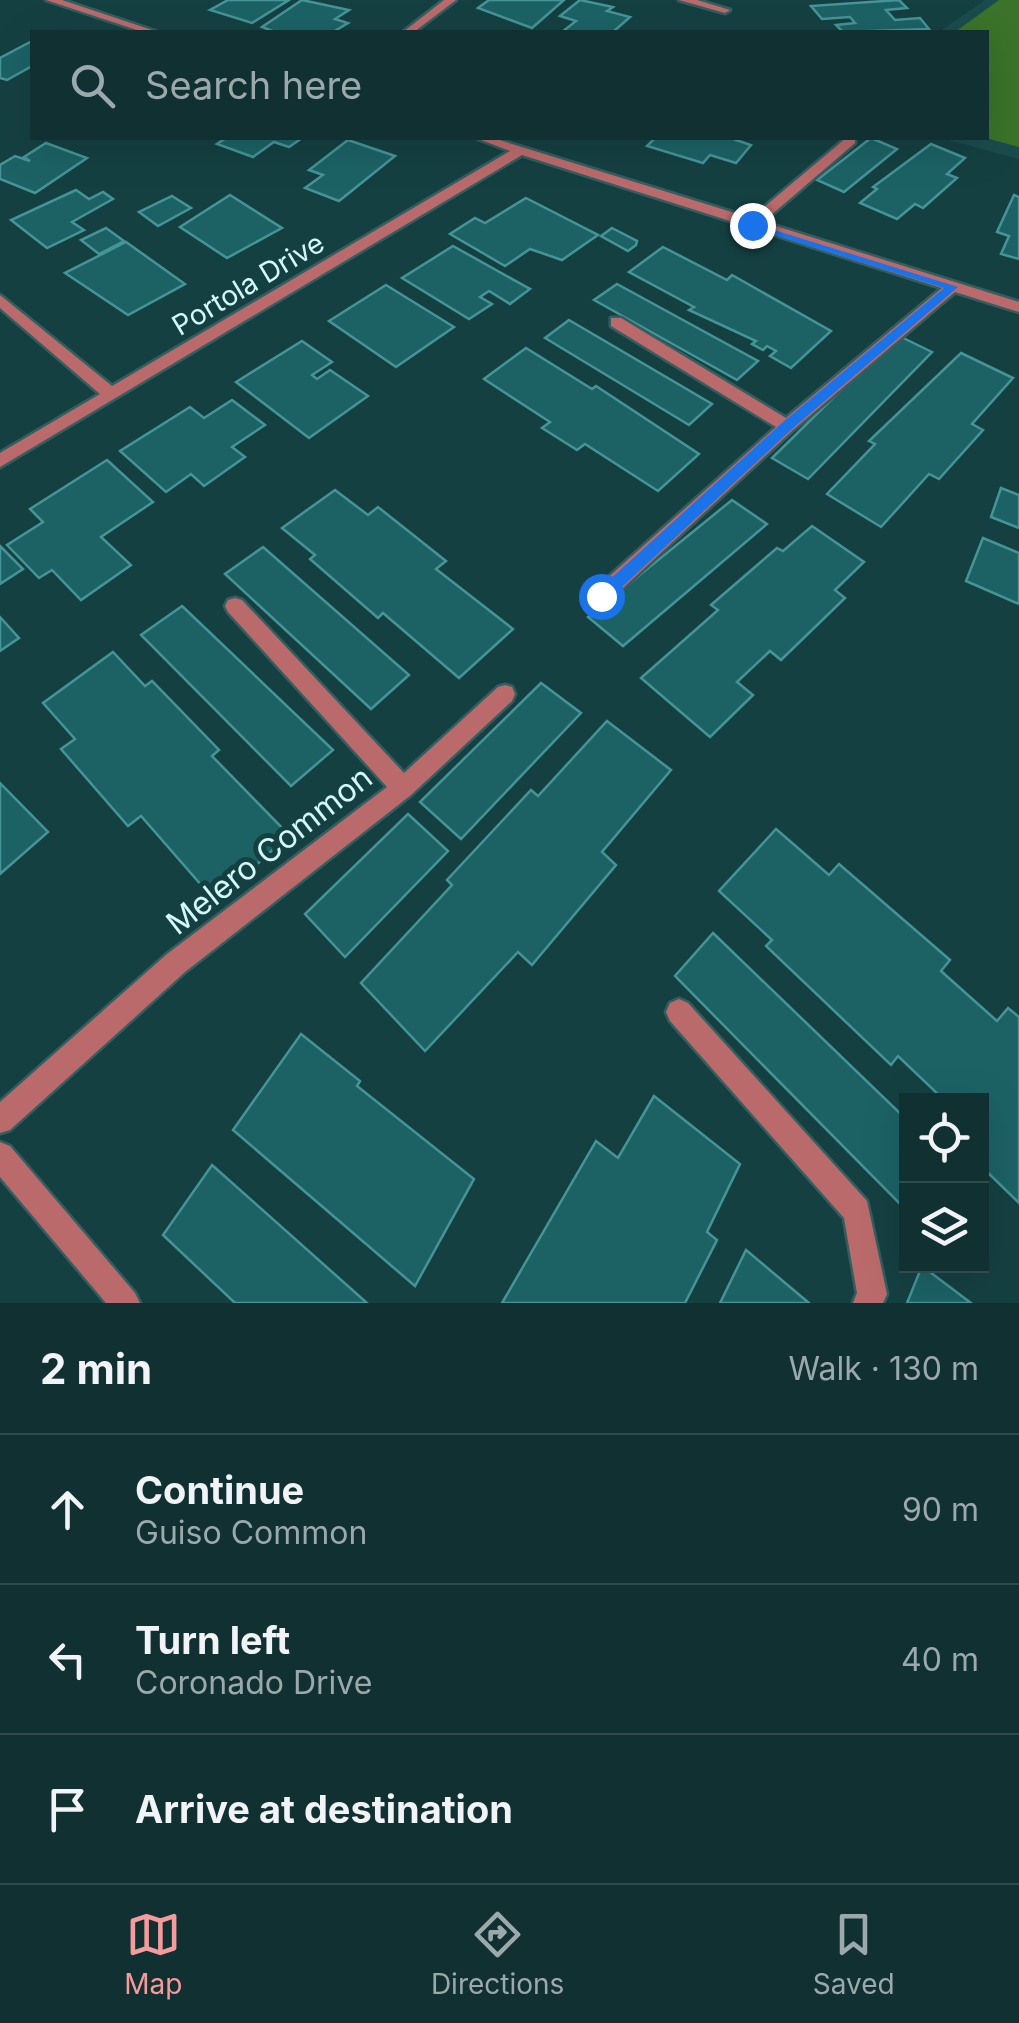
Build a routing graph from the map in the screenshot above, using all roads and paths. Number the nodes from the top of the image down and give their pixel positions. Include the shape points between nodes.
1 (51, 0) edge
2 (451, 0) edge
3 (684, 0) edge
4 (725, 10) dead end
5 (148, 30) edge
6 (411, 30) edge
7 (488, 140) edge
8 (851, 140) edge
9 (521, 150) junction
10 (752, 225) junction
11 (952, 287) junction
12 (0, 300) edge
13 (1019, 307) edge
14 (616, 322) dead end
15 (112, 395) junction
16 (788, 426) junction
17 (0, 461) edge
18 (601, 596) dead end
19 (235, 606) dead end
20 (505, 694) dead end
21 (403, 788) junction
22 (678, 1012) dead end
23 (0, 1120) edge
24 (0, 1156) edge
25 (125, 1303) edge
26 (868, 1303) edge

1 - 5 street
2 - 6 street
3 - 4 street
7 - 9 street
8 - 10 street
9 - 10 street
9 - 15 street, Portola Drive
10 - 11 street
11 - 13 street
11 - 16 street
12 - 15 street
14 - 16 street
15 - 17 street, Portola Drive
16 - 18 street
19 - 21 street, Melero Common
20 - 21 street, Melero Common
21 - 23 street, Melero Common via 176,963
22 - 26 street via 857,1210 872,1294
24 - 25 street

